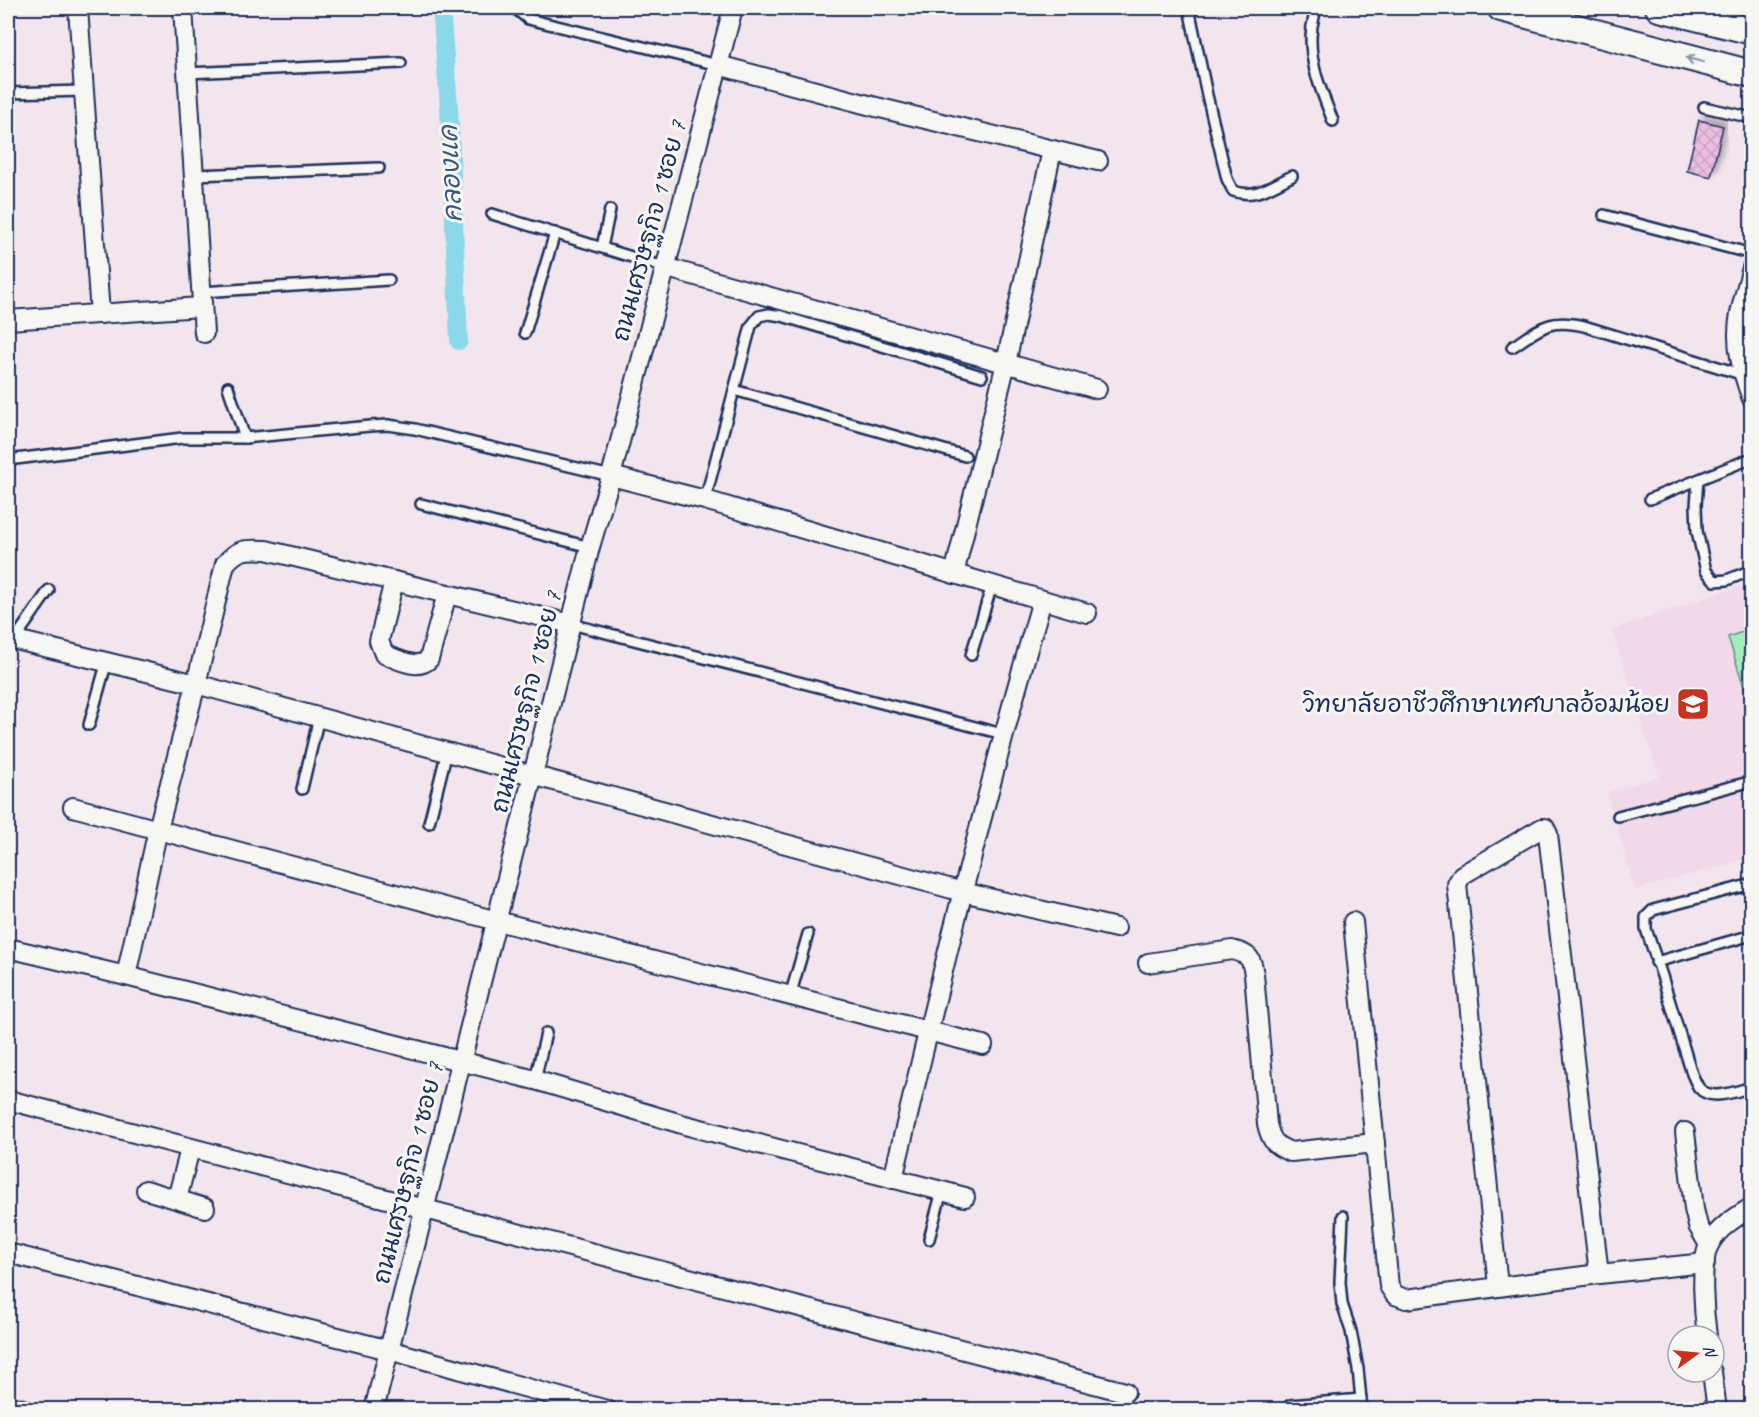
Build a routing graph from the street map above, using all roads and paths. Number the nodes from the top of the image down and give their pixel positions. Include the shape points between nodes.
1 (78, 8) edge
2 (183, 8) edge
3 (516, 8) edge
4 (733, 8) edge
5 (1189, 8) edge
6 (1317, 8) edge
7 (1501, 8) edge
8 (1659, 8) edge
9 (1752, 31) edge
10 (401, 63) dead end
11 (718, 64) junction
12 (188, 73) junction
13 (1752, 74) edge
14 (83, 90) junction
15 (8, 93) edge
16 (1704, 107) dead end
17 (1752, 118) edge
18 (1333, 121) dead end
19 (1052, 150) junction
20 (1098, 161) dead end
21 (379, 168) dead end
22 (194, 175) junction
23 (1292, 176) dead end
24 (610, 210) dead end
25 (492, 214) dead end
26 (1604, 215) dead end
27 (555, 233) junction
28 (602, 248) junction
29 (1752, 254) edge
30 (664, 267) junction
31 (1752, 268) edge
32 (389, 280) dead end
33 (201, 299) junction
34 (100, 314) junction
35 (1745, 317) edge
36 (8, 320) edge
37 (204, 333) dead end
38 (525, 333) dead end
39 (1512, 347) dead end
40 (1006, 363) junction
41 (1744, 375) junction
42 (982, 376) dead end
43 (228, 387) dead end
44 (1097, 389) dead end
45 (734, 390) junction
46 (1752, 399) edge
47 (245, 438) junction
48 (965, 456) dead end
49 (1752, 458) edge
50 (8, 460) edge
51 (611, 476) junction
52 (1698, 480) junction
53 (1650, 499) dead end
54 (705, 500) junction
55 (421, 504) dead end
56 (590, 548) junction
57 (1752, 570) edge
58 (954, 574) junction
59 (394, 581) junction
60 (992, 585) junction
61 (49, 590) dead end
62 (447, 594) junction
63 (1042, 600) junction
64 (1087, 613) dead end
65 (571, 624) junction
66 (11, 638) edge
67 (971, 655) dead end
68 (107, 661) junction
69 (196, 684) junction
70 (319, 717) junction
71 (89, 725) dead end
72 (1003, 734) junction
73 (447, 752) junction
74 (532, 775) junction
75 (1752, 779) edge
76 (302, 789) dead end
77 (73, 807) dead end
78 (1618, 816) dead end
79 (429, 823) dead end
80 (158, 829) junction
81 (1752, 884) edge
82 (963, 892) junction
83 (497, 921) junction
84 (1353, 922) dead end
85 (1116, 928) dead end
86 (808, 934) dead end
87 (1752, 935) edge
88 (8, 948) edge
89 (1656, 962) junction
90 (1148, 963) dead end
91 (126, 976) junction
92 (790, 996) junction
93 (928, 1031) junction
94 (546, 1033) dead end
95 (983, 1045) dead end
96 (460, 1062) junction
97 (535, 1080) junction
98 (1752, 1088) edge
99 (8, 1100) edge
100 (1685, 1132) dead end
101 (1375, 1143) junction
102 (190, 1149) junction
103 (893, 1179) junction
104 (146, 1190) dead end
105 (942, 1191) junction
106 (965, 1197) dead end
107 (177, 1199) junction
108 (1752, 1207) edge
109 (205, 1208) dead end
110 (424, 1209) junction
111 (1343, 1216) dead end
112 (929, 1239) dead end
113 (1708, 1245) junction
114 (8, 1253) edge
115 (1705, 1263) junction
116 (1599, 1274) junction
117 (1498, 1286) junction
118 (1706, 1324) edge
119 (389, 1350) junction
120 (1714, 1384) edge
121 (1125, 1392) dead end
122 (1362, 1404) edge
123 (8, 1405) edge
124 (1290, 1405) dead end
125 (26, 1410) edge
126 (374, 1410) edge
127 (607, 1410) edge
128 (1717, 1410) edge

1 - 14 street
2 - 12 street
3 - 11 lane via 528,19
4 - 11 street, ถนนเศรษฐกิจ 1 ซอย 7
5 - 23 lane via 1233,191 1244,195 1257,193
6 - 18 lane via 1311,58
13 -> 7 main road
8 - 9 main road
10 - 12 lane
11 - 19 street
11 - 30 street, ถนนเศรษฐกิจ 1 ซอย 7
12 - 22 street
14 - 15 lane
14 - 34 street
16 - 17 lane
19 - 20 street
19 - 40 street
21 - 22 lane
22 - 33 street
24 - 28 lane
25 - 27 lane
26 - 29 lane
27 - 28 lane
27 - 38 lane
28 - 30 lane
30 - 40 street
30 - 51 street, ถนนเศรษฐกิจ 1 ซอย 7
31 - 35 street
32 - 33 lane
33 - 34 street
33 - 37 street
34 - 36 street
35 - 41 street via 1737,337
39 - 41 lane via 1553,323 1566,322
40 - 44 street
40 - 58 street
41 - 46 street
42 - 45 lane via 769,314 759,316 752,326
43 - 47 lane
45 - 48 lane
45 - 54 lane
47 - 50 lane via 182,438
47 - 51 lane via 388,425
49 - 52 lane
51 - 54 street
51 - 56 street, ถนนเศรษฐกิจ 1 ซอย 7
52 - 53 lane
52 - 57 lane via 1697,531 1706,571 1715,581
54 - 58 street
55 - 56 lane
56 - 65 street, ถนนเศรษฐกิจ 1 ซอย 7
58 - 60 street
59 - 62 street
59 - 62 street via 379,641 384,654 417,665 429,659
59 - 69 street via 266,550 248,549 233,554 225,564
60 - 63 street
60 - 67 lane
61 - 66 lane
62 - 65 street
63 - 64 street
63 - 72 street
65 - 72 lane
65 - 74 street, ถนนเศรษฐกิจ 1 ซอย 7
66 - 68 street
68 - 69 street
68 - 71 lane
69 - 70 street
69 - 80 street
70 - 73 street
70 - 76 lane
72 - 82 street
73 - 74 street
73 - 79 lane
74 - 82 street
74 - 83 street, ถนนเศรษฐกิจ 1 ซอย 7
75 - 78 lane
77 - 80 street
80 - 83 street
80 - 91 street
81 - 89 lane via 1653,910 1646,917 1646,929
82 - 85 street
82 - 93 street
83 - 92 street
83 - 96 street, ถนนเศรษฐกิจ 1 ซอย 7
84 - 101 street
86 - 92 lane
87 - 89 lane
88 - 91 street
89 - 98 lane via 1698,1087 1706,1093 1723,1095
90 - 101 street via 1232,950 1245,954 1251,959 1254,974 1267,1124 1274,1142 1291,1152
91 - 96 street
92 - 93 street
93 - 95 street
93 - 103 street
94 - 97 lane
96 - 97 street
96 - 110 street, ถนนเศรษฐกิจ 1 ซอย 7
97 - 103 street via 686,1125
99 - 102 street
100 - 113 street via 1694,1209
101 - 117 street via 1389,1286 1395,1295 1406,1299
102 - 107 street
102 - 110 street
103 - 105 street
104 - 107 street
105 - 106 street
105 - 112 lane
107 - 109 street
108 - 113 street via 1721,1229
110 - 119 street, ถนนเศรษฐกิจ 1 ซอย 7
110 - 121 street
111 - 122 lane via 1341,1304 1359,1369
113 - 115 street
114 - 119 street
115 - 116 street
115 - 118 street
116 - 117 street
116 - 117 street via 1548,834 1542,828 1462,875 1457,884
119 - 126 street, ถนนเศรษฐกิจ 1 ซอย 7
119 - 127 street
120 - 128 street
122 - 124 lane
123 - 125 street

